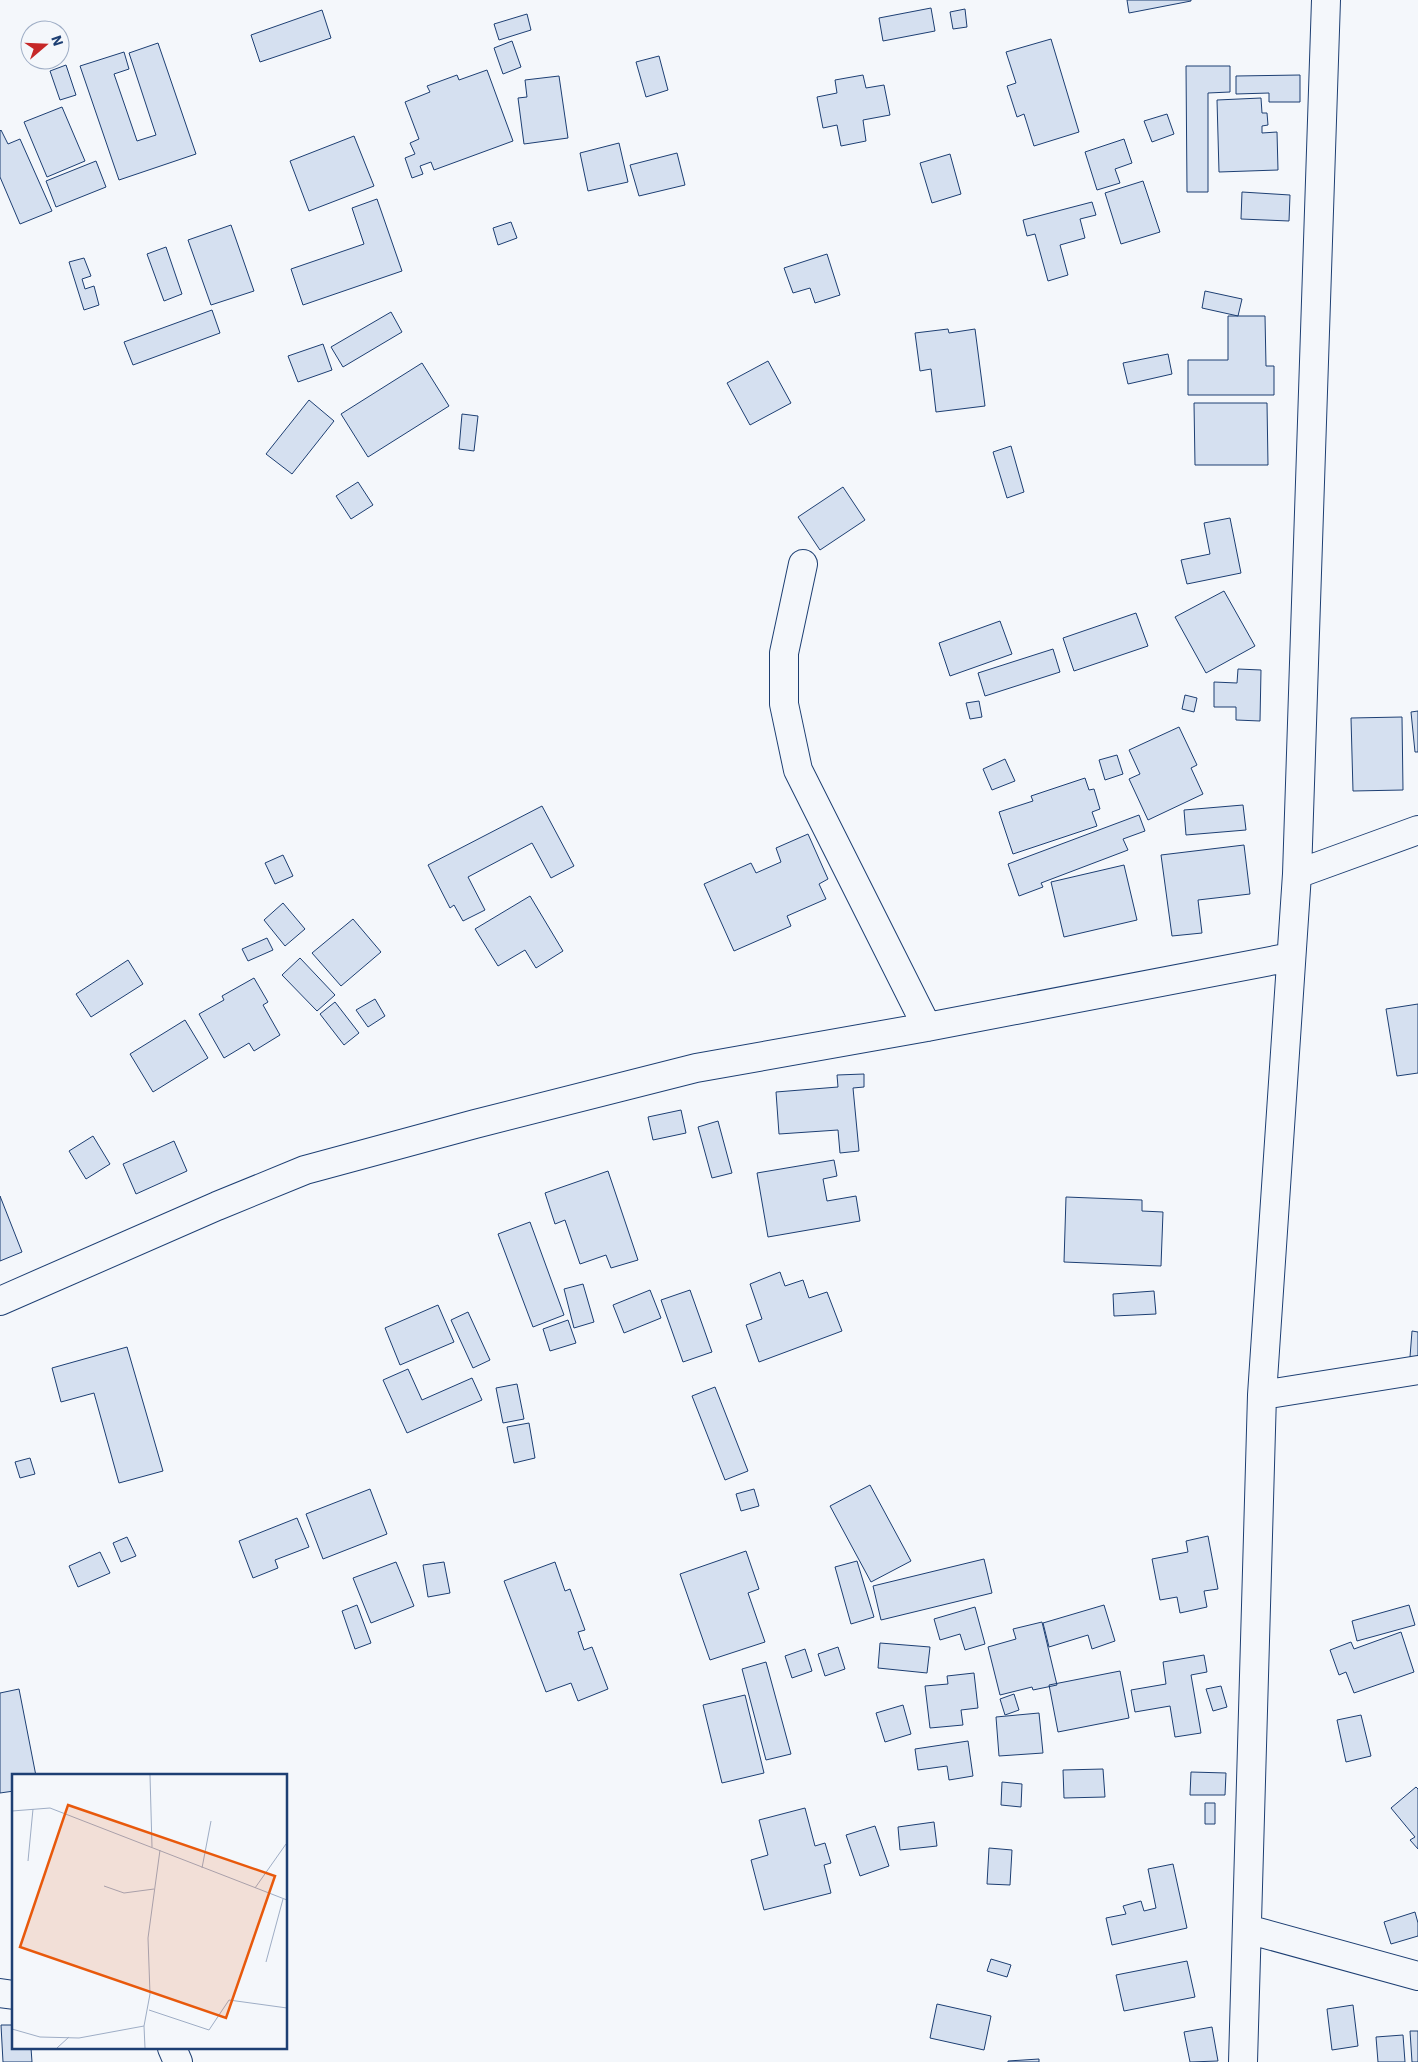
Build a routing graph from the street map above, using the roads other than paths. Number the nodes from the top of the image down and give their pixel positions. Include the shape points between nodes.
1 (1326, 0) edge
2 (803, 564) dead end
3 (1418, 830) edge
4 (1297, 874) junction
5 (1291, 957) junction
6 (927, 1027) junction
7 (0, 1301) edge
8 (1418, 1370) edge
9 (1262, 1395) junction
10 (1247, 1929) junction
11 (1418, 1976) edge
12 (173, 2050) edge
13 (178, 2062) edge
14 (1243, 2062) edge

1 - 4 street
2 - 6 street via 784,653 784,704 798,770
3 - 4 street
4 - 5 street
5 - 6 street
5 - 9 street
6 - 7 street via 696,1068 305,1170
8 - 9 street
9 - 10 street
10 - 11 street
10 - 14 street
12 - 13 street

